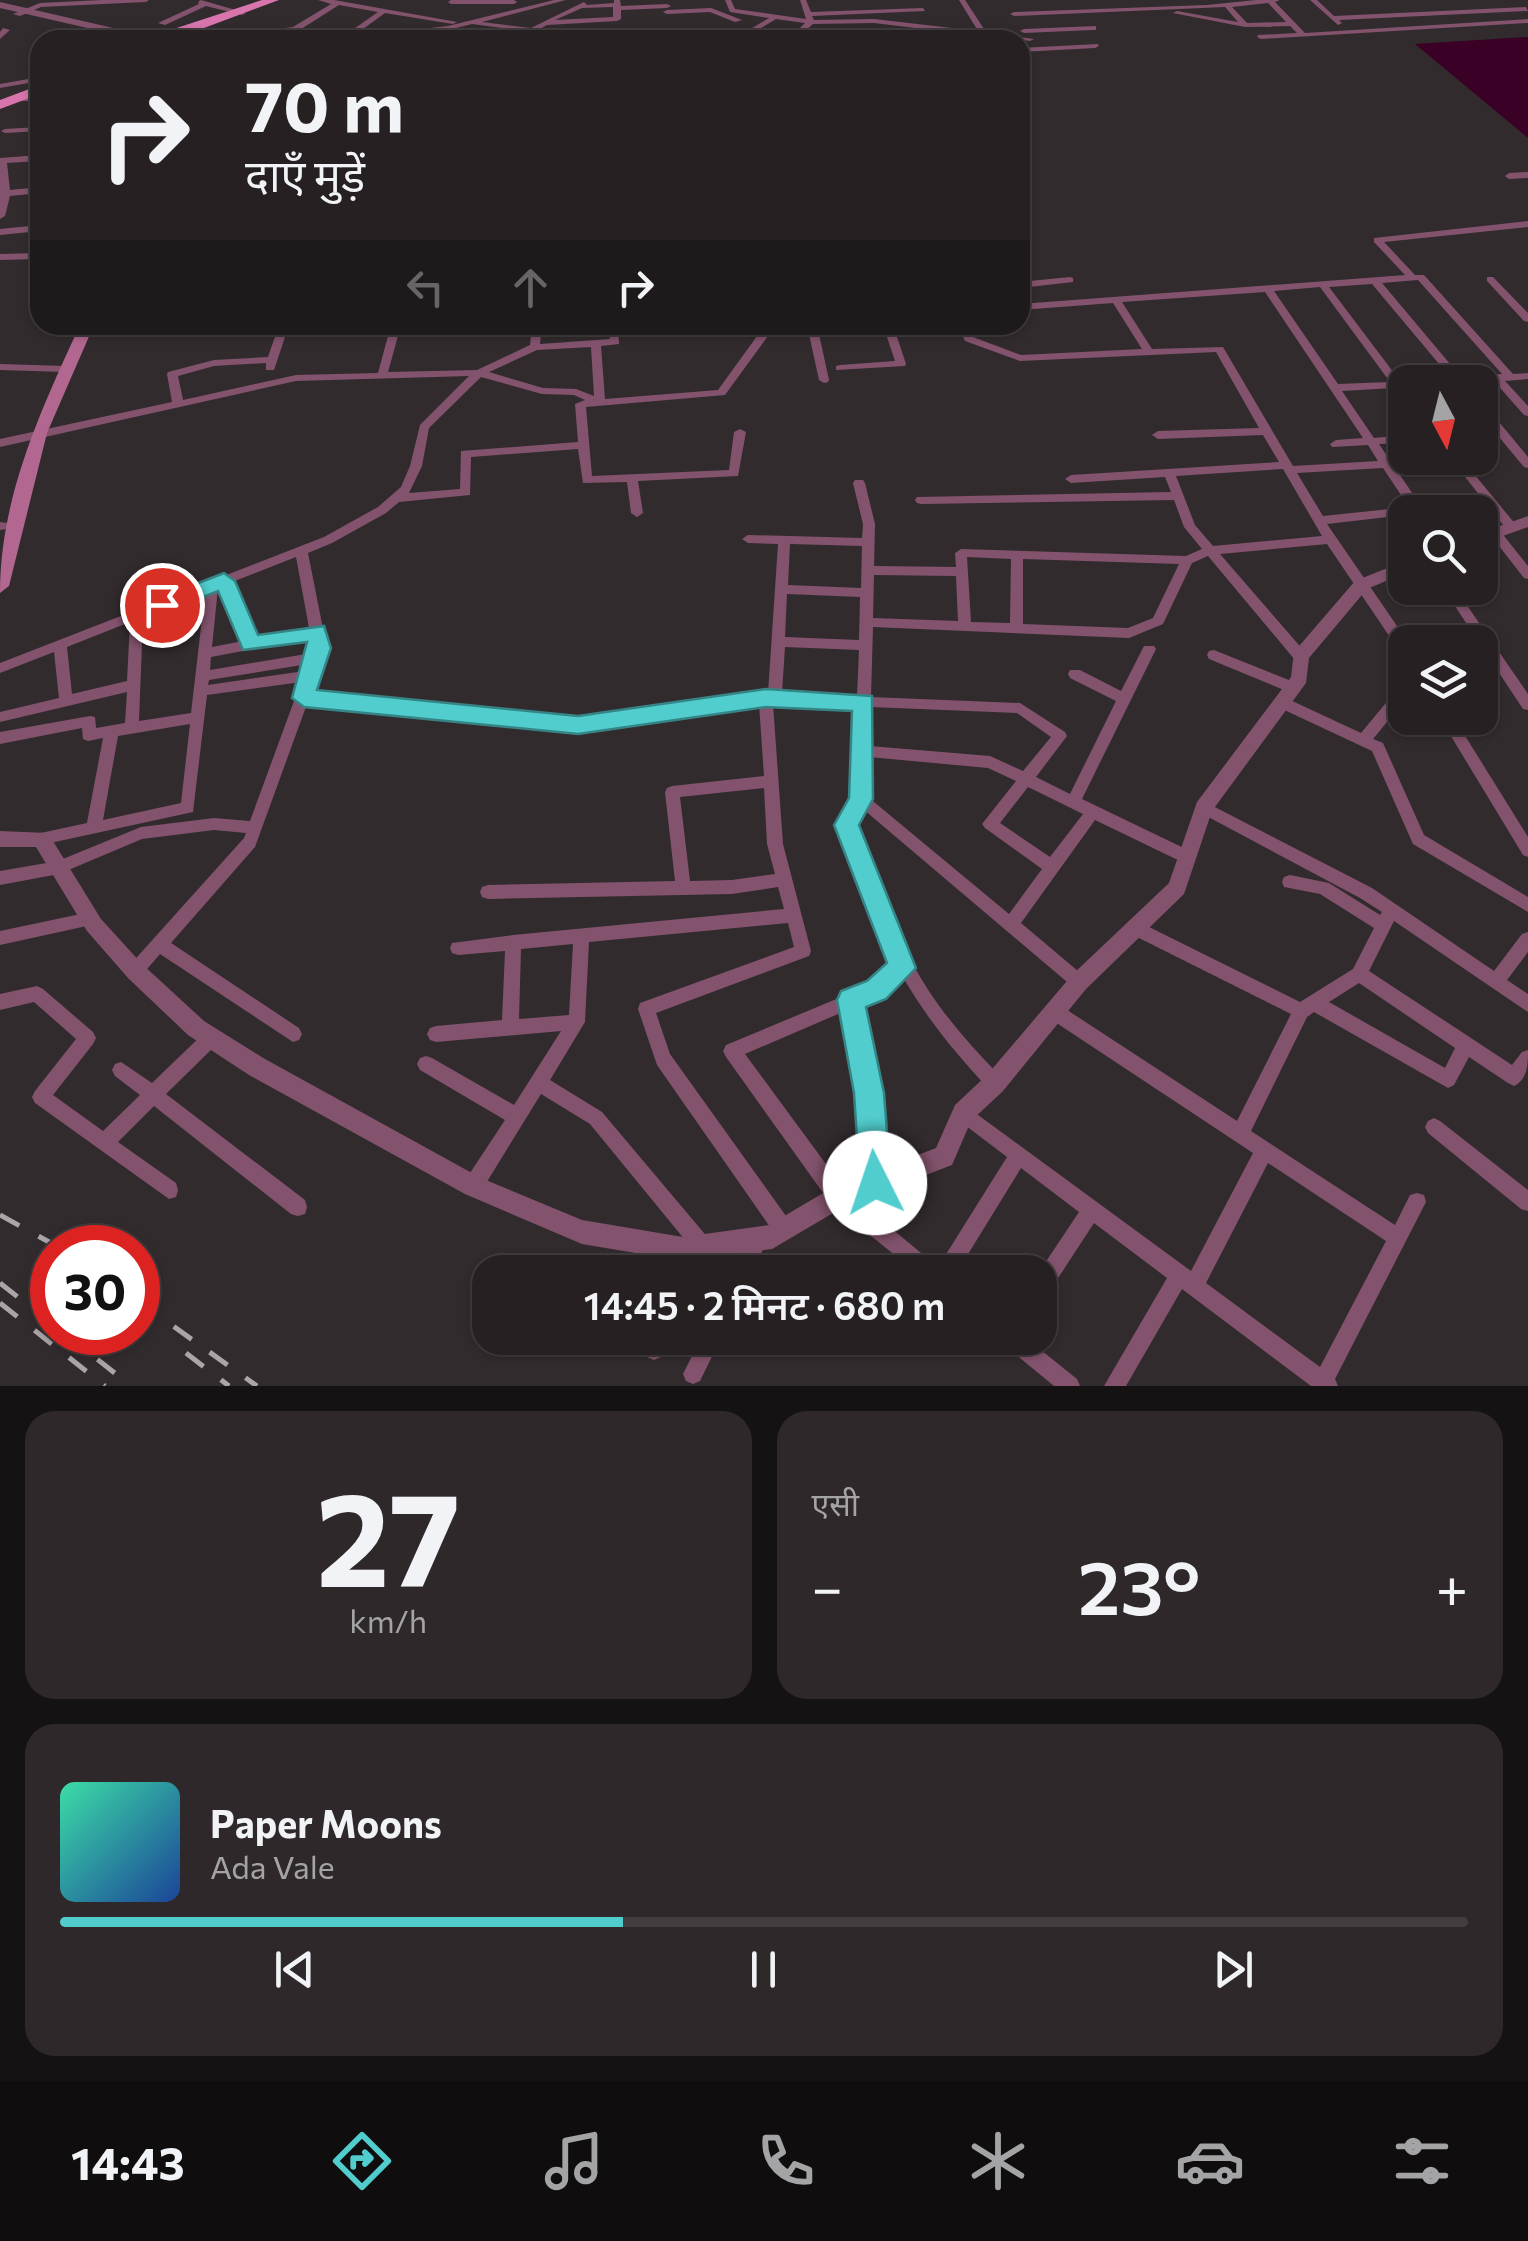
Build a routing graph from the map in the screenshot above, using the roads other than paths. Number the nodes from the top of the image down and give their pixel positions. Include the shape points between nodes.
1 (145, 0) edge
2 (196, 0) edge
3 (234, 0) edge
4 (273, 0) edge
5 (282, 0) edge
6 (321, 0) edge
7 (408, 0) edge
8 (563, 0) edge
9 (574, 0) edge
10 (728, 0) edge
11 (803, 0) edge
12 (852, 0) edge
13 (918, 0) edge
14 (962, 0) edge
15 (1005, 0) edge
16 (1269, 0) edge
17 (1278, 0) edge
18 (1313, 0) edge
19 (1514, 0) edge
20 (92, 1) edge
21 (453, 1) edge
22 (39, 2) edge
23 (338, 2) edge
24 (585, 2) edge
25 (206, 3) junction
26 (514, 4) edge
27 (617, 4) edge
28 (1151, 4) edge
29 (666, 6) edge
30 (1228, 6) junction
31 (0, 8) edge
32 (223, 8) junction
33 (1164, 8) junction
34 (1527, 10) edge
35 (924, 11) junction
36 (384, 12) junction
37 (857, 12) junction
38 (20, 13) junction
39 (242, 13) junction
40 (1014, 14) junction
41 (426, 18) junction
42 (810, 18) junction
43 (1333, 18) junction
44 (774, 19) junction
45 (586, 21) junction
46 (874, 21) junction
47 (1528, 21) edge
48 (459, 22) junction
49 (545, 23) junction
50 (1292, 24) junction
51 (1245, 25) junction
52 (918, 26) junction
53 (761, 27) junction
54 (929, 27) junction
55 (513, 28) junction
56 (940, 28) joint
57 (1093, 28) dead end
58 (173, 29) junction
59 (438, 29) joint
60 (82, 30) edge
61 (103, 30) edge
62 (222, 30) edge
63 (287, 30) edge
64 (358, 30) edge
65 (433, 30) edge
66 (531, 30) joint
67 (755, 30) edge
68 (802, 30) edge
69 (868, 30) edge
70 (915, 30) edge
71 (952, 30) edge
72 (966, 30) edge
73 (982, 30) edge
74 (1024, 30) edge
75 (1346, 31) junction
76 (1030, 35) edge
77 (1303, 35) junction
78 (1261, 38) dead end
79 (1030, 39) edge
80 (1095, 46) dead end
81 (1030, 49) edge
82 (1037, 49) junction
83 (30, 81) edge
84 (0, 86) edge
85 (30, 93) edge
86 (30, 100) edge
87 (5, 102) edge
88 (30, 130) edge
89 (5, 131) dead end
90 (30, 159) edge
91 (1, 161) edge
92 (1528, 175) edge
93 (1510, 176) dead end
94 (30, 191) edge
95 (3, 194) edge
96 (0, 216) edge
97 (1528, 224) edge
98 (30, 229) edge
99 (0, 232) edge
100 (30, 256) edge
101 (0, 257) edge
102 (1413, 278) junction
103 (1490, 279) dead end
104 (1070, 280) dead end
105 (1375, 281) junction
106 (1030, 284) edge
107 (1323, 284) junction
108 (1268, 289) junction
109 (1116, 300) junction
110 (1030, 307) edge
111 (1528, 319) edge
112 (78, 335) edge
113 (281, 335) edge
114 (393, 335) edge
115 (536, 335) edge
116 (614, 335) edge
117 (763, 335) edge
118 (814, 335) edge
119 (891, 335) edge
120 (966, 335) edge
121 (596, 343) junction
122 (535, 347) junction
123 (1148, 351) junction
124 (273, 360) junction
125 (1446, 365) edge
126 (0, 367) edge
127 (1388, 367) edge
128 (840, 368) dead end
129 (61, 369) junction
130 (479, 373) junction
131 (382, 376) junction
132 (1528, 376) edge
133 (1503, 377) junction
134 (1498, 378) edge
135 (824, 380) dead end
136 (266, 384) junction
137 (1388, 385) edge
138 (1333, 388) junction
139 (600, 402) junction
140 (178, 404) junction
141 (1528, 413) edge
142 (1498, 428) edge
143 (1266, 431) junction
144 (740, 432) dead end
145 (1498, 433) edge
146 (1502, 433) junction
147 (33, 435) junction
148 (1158, 435) dead end
149 (1388, 441) edge
150 (1370, 442) junction
151 (0, 443) edge
152 (1336, 444) dead end
153 (584, 445) junction
154 (1386, 464) junction
155 (1528, 464) edge
156 (1289, 467) junction
157 (1169, 472) junction
158 (1466, 475) edge
159 (632, 478) junction
160 (1071, 478) dead end
161 (860, 483) dead end
162 (1408, 495) edge
163 (1179, 496) junction
164 (396, 498) junction
165 (921, 500) dead end
166 (637, 513) dead end
167 (1388, 514) edge
168 (1322, 520) junction
169 (1, 530) edge
170 (1504, 531) edge
171 (748, 539) dead end
172 (1330, 539) junction
173 (784, 540) junction
174 (869, 542) junction
175 (301, 550) junction
176 (1210, 551) junction
177 (1017, 556) junction
178 (1187, 560) junction
179 (868, 570) junction
180 (962, 572) junction
181 (1388, 574) edge
182 (1528, 575) edge
183 (218, 583) junction
184 (1361, 585) junction
185 (0, 586) edge
186 (782, 589) junction
187 (867, 593) junction
188 (1460, 605) edge
189 (138, 615) junction
190 (866, 622) junction
191 (1388, 625) edge
192 (965, 626) junction
193 (1016, 627) junction
194 (316, 632) junction
195 (778, 642) junction
196 (251, 644) junction
197 (866, 645) junction
198 (60, 646) junction
199 (1149, 649) dead end
200 (205, 653) junction
201 (1214, 655) dead end
202 (1300, 656) junction
203 (317, 657) junction
204 (0, 668) edge
205 (1076, 674) dead end
206 (311, 675) junction
207 (202, 684) junction
208 (134, 685) junction
209 (1288, 696) junction
210 (304, 698) junction
211 (770, 698) junction
212 (1124, 699) junction
213 (66, 701) junction
214 (864, 702) junction
215 (1528, 705) edge
216 (1388, 711) edge
217 (198, 716) junction
218 (0, 717) edge
219 (132, 727) junction
220 (112, 730) junction
221 (1457, 735) edge
222 (0, 738) edge
223 (1364, 740) junction
224 (862, 751) junction
225 (1026, 779) junction
226 (771, 781) junction
227 (861, 799) junction
228 (1074, 802) junction
229 (1204, 808) junction
230 (1093, 811) junction
231 (94, 828) junction
232 (255, 828) junction
233 (41, 839) junction
234 (0, 840) edge
235 (1528, 850) edge
236 (1187, 856) junction
237 (58, 867) junction
238 (1052, 867) junction
239 (0, 878) edge
240 (784, 879) junction
241 (1290, 882) dead end
242 (682, 887) junction
243 (488, 892) dead end
244 (1528, 905) edge
245 (794, 915) junction
246 (90, 918) junction
247 (1388, 918) junction
248 (1010, 925) junction
249 (1135, 928) junction
250 (581, 936) junction
251 (0, 938) edge
252 (1528, 939) edge
253 (513, 942) junction
254 (159, 944) junction
255 (458, 948) dead end
256 (902, 968) junction
257 (134, 971) junction
258 (1359, 974) junction
259 (1079, 982) junction
260 (1496, 982) junction
261 (851, 1000) junction
262 (0, 1002) edge
263 (1528, 1004) edge
264 (1308, 1007) junction
265 (1055, 1012) junction
266 (577, 1022) junction
267 (510, 1028) junction
268 (293, 1034) dead end
269 (436, 1034) dead end
270 (210, 1038) junction
271 (1466, 1045) junction
272 (1528, 1058) edge
273 (426, 1064) dead end
274 (121, 1070) dead end
275 (538, 1083) junction
276 (996, 1083) junction
277 (153, 1095) junction
278 (963, 1114) junction
279 (517, 1117) junction
280 (1434, 1127) dead end
281 (1240, 1134) junction
282 (104, 1143) junction
283 (1265, 1150) junction
284 (1019, 1155) junction
285 (875, 1183) junction
286 (473, 1186) junction
287 (168, 1190) dead end
288 (838, 1197) junction
289 (1417, 1202) dead end
290 (1528, 1202) edge
291 (298, 1208) dead end
292 (1092, 1210) junction
293 (784, 1230) junction
294 (1398, 1238) junction
295 (758, 1239) junction
296 (697, 1247) junction
297 (693, 1255) edge
298 (750, 1255) edge
299 (910, 1255) edge
300 (957, 1255) edge
301 (1057, 1262) edge
302 (1187, 1280) junction
303 (702, 1355) edge
304 (1032, 1355) edge
305 (693, 1374) dead end
306 (1325, 1384) edge
307 (1070, 1386) edge
308 (1114, 1386) edge

1 - 20 street
1 - 58 street
2 - 25 street
3 - 32 street
4 - 39 main road
5 - 62 main road
6 - 23 street
7 - 36 street
8 - 26 street
9 - 55 street
10 - 44 street via 732,11
11 - 42 street
12 - 37 street
13 - 35 street
14 - 73 street
15 - 40 street
16 - 17 street
16 - 30 street
16 - 50 street
18 - 43 street
19 - 34 street
20 - 22 street
21 - 26 street
21 - 41 street
22 - 38 street
23 - 36 street
23 - 63 street
24 - 27 street
24 - 45 street
24 - 49 street
25 - 32 street
25 - 58 street
26 - 48 street
27 - 29 street
27 - 45 street via 617,20
28 - 33 street
28 - 40 street
29 - 53 street via 711,10
30 - 33 street
30 - 51 street
31 - 38 street
32 - 39 street
33 - 51 street
34 - 43 street
35 - 37 street
35 - 54 street
35 - 72 street
36 - 41 street
36 - 64 street
37 - 42 street
38 - 60 street
38 - 61 street
39 - 58 main road
40 - 74 street
41 - 48 street
42 - 44 street
42 - 46 street
42 - 68 street
43 - 75 street
44 - 53 street
45 - 49 street
46 - 52 street
46 - 69 street
47 - 75 street
48 - 55 street
48 - 59 street
49 - 66 street
50 - 51 street
50 - 77 street
52 - 54 street
52 - 70 street
53 - 67 street
54 - 56 street
55 - 66 street
56 - 71 street
57 - 76 street
59 - 65 street
75 - 77 street
77 - 78 street
79 - 82 street
80 - 82 street
81 - 82 street
83 - 84 street
85 - 87 main road
86 - 87 street
88 - 89 street
90 - 91 street
91 - 95 street
92 - 93 street
94 - 95 street
95 - 96 street
97 - 102 street via 1378,240
98 - 99 street
100 - 101 street
102 - 105 street
102 - 133 street via 1422,277
103 - 111 street
104 - 106 street
105 - 107 street
105 - 125 street
107 - 108 street
107 - 127 street
108 - 109 street
108 - 138 street
109 - 110 street
109 - 123 street
112 - 129 main road
113 - 124 street
114 - 131 street
115 - 122 street
116 - 121 street via 615,342
117 - 139 street via 720,393
118 - 135 street
119 - 128 street via 901,364
120 - 123 street via 1020,358
121 - 122 street
121 - 139 street
122 - 130 street
123 - 143 street via 1219,349
124 - 136 street
124 - 140 street via 214,363 172,374
126 - 129 street
129 - 147 main road
130 - 131 street
130 - 139 street
130 - 164 street via 424,427 416,466
131 - 136 street
132 - 133 street
133 - 134 street
133 - 141 street
136 - 140 street
137 - 138 street
138 - 150 street
139 - 153 street via 580,404
140 - 147 street
142 - 146 street
143 - 148 street
143 - 156 street
144 - 159 street via 734,473
145 - 146 street
146 - 155 street
147 - 151 street
147 - 169 main road
147 - 185 main road
149 - 150 street
150 - 152 street
150 - 154 street
153 - 159 street via 587,480
153 - 164 street via 465,454 466,492
154 - 156 street
154 - 162 street
156 - 157 street
156 - 168 street
157 - 160 street
157 - 163 street
158 - 170 street
159 - 166 street
161 - 174 street
163 - 165 street
163 - 176 street via 1190,527
164 - 175 street
167 - 168 street
168 - 172 street
170 - 182 street
171 - 173 street
172 - 176 street
172 - 184 street
173 - 174 street
173 - 186 street
174 - 179 street
175 - 183 street
175 - 194 street
176 - 178 street
176 - 202 street
177 - 178 street
177 - 180 street via 961,552
177 - 193 street
178 - 193 street via 1158,621 1144,627
179 - 180 street
179 - 187 street
180 - 192 street
181 - 184 street
183 - 189 street
183 - 196 street
183 - 200 street
184 - 191 street
184 - 202 street
186 - 187 street
186 - 195 street
187 - 190 street
188 - 215 street
189 - 198 street
189 - 208 street
190 - 192 street
190 - 197 street
192 - 193 street
194 - 196 street
194 - 203 street
195 - 197 street
195 - 211 street
196 - 200 street
197 - 214 street
198 - 204 street
198 - 213 street
199 - 212 street
200 - 207 street
201 - 209 street
202 - 209 street via 1300,678
203 - 206 street
203 - 207 street
205 - 212 street
206 - 207 street
206 - 210 street
207 - 217 street
208 - 213 street
208 - 219 street
209 - 223 street
209 - 229 street
210 - 211 street via 578,725
210 - 232 street
211 - 214 street
211 - 226 street
212 - 228 street
213 - 218 street
214 - 224 street
214 - 225 street via 1020,708 1060,736
216 - 223 street
217 - 219 street
217 - 231 street via 188,808
219 - 220 street
220 - 222 street via 88,734 90,721
220 - 231 street
221 - 235 street
223 - 244 street via 1378,747 1418,839
224 - 225 street via 990,762
224 - 227 street
225 - 228 street
225 - 238 street via 990,824
226 - 240 street
226 - 242 street via 672,792
227 - 248 street
227 - 256 street via 846,825
228 - 230 street
229 - 236 street
229 - 247 street
230 - 236 street
230 - 238 street
231 - 233 street
232 - 237 street via 214,824 141,833
232 - 254 street via 250,842
233 - 234 street
233 - 237 street
236 - 249 street via 1176,888
237 - 239 street
237 - 246 street
238 - 248 street
240 - 242 street
240 - 245 street
241 - 247 street via 1324,888
242 - 243 street
245 - 250 street
245 - 293 street via 803,951 646,1009 663,1059
246 - 251 street
246 - 257 street
247 - 258 street
247 - 260 street
248 - 259 street
249 - 259 street
249 - 264 street
250 - 253 street
250 - 266 street
252 - 260 street
253 - 255 street
253 - 267 street
254 - 257 street
254 - 268 street
256 - 261 street
256 - 276 street via 959,1047
257 - 270 street
258 - 264 street
258 - 271 street
259 - 265 street
260 - 263 street
261 - 285 street via 869,1093
261 - 288 street via 732,1051
262 - 282 street via 37,994 87,1038 41,1098
264 - 271 street via 1448,1079
264 - 281 street
265 - 276 street
265 - 281 street
266 - 267 street
266 - 275 street
267 - 269 street
270 - 277 street
270 - 286 street
271 - 272 street via 1514,1077
273 - 279 street
274 - 277 street
275 - 279 street
275 - 296 street via 596,1118
276 - 278 street
277 - 282 street
277 - 291 street
278 - 284 street
278 - 285 street via 944,1157
279 - 286 street
280 - 290 street
281 - 283 street
282 - 287 street
283 - 294 street
283 - 302 street
284 - 292 street
284 - 300 street
285 - 288 street
286 - 296 street via 582,1232
288 - 293 street
288 - 299 street
289 - 294 street
292 - 301 street
292 - 302 street
293 - 295 street
294 - 306 street
295 - 296 street
295 - 298 street
296 - 297 street
302 - 306 street
302 - 308 street
303 - 305 street
304 - 307 street

